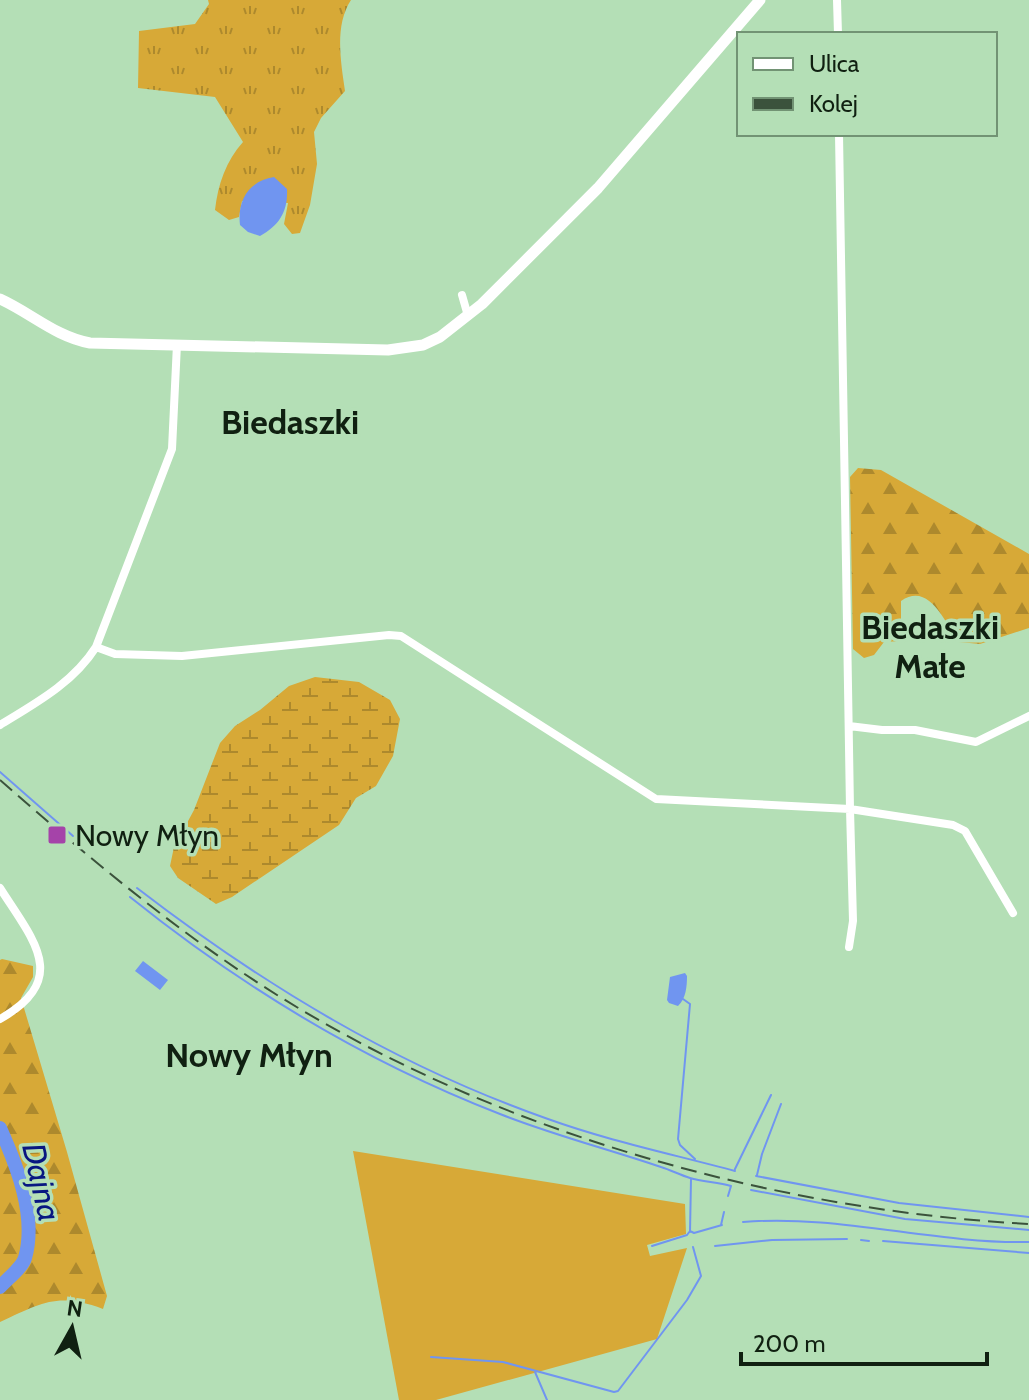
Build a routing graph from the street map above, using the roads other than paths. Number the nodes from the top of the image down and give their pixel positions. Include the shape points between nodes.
1 (760, 0) edge
2 (837, 0) edge
3 (838, 32) edge
4 (839, 136) edge
5 (462, 295) dead end
6 (0, 299) edge
7 (468, 316) junction
8 (177, 344) junction
9 (96, 647) junction
10 (1029, 716) edge
11 (0, 725) edge
12 (849, 726) junction
13 (850, 809) junction
14 (0, 888) edge
15 (1013, 913) dead end
16 (849, 947) dead end
17 (1, 1018) edge

1 - 7 main road via 598,188
2 - 3 street
4 - 12 street
5 - 7 street
6 - 8 main road via 79,341
7 - 8 main road via 432,341 399,349
8 - 9 street via 172,449
9 - 11 street via 71,678
9 - 13 street via 115,654 182,656 401,636 656,799
10 - 12 street via 976,742 915,730
12 - 13 street
13 - 15 street via 965,831
13 - 16 street
14 - 17 street via 35,942 40,969 33,995

